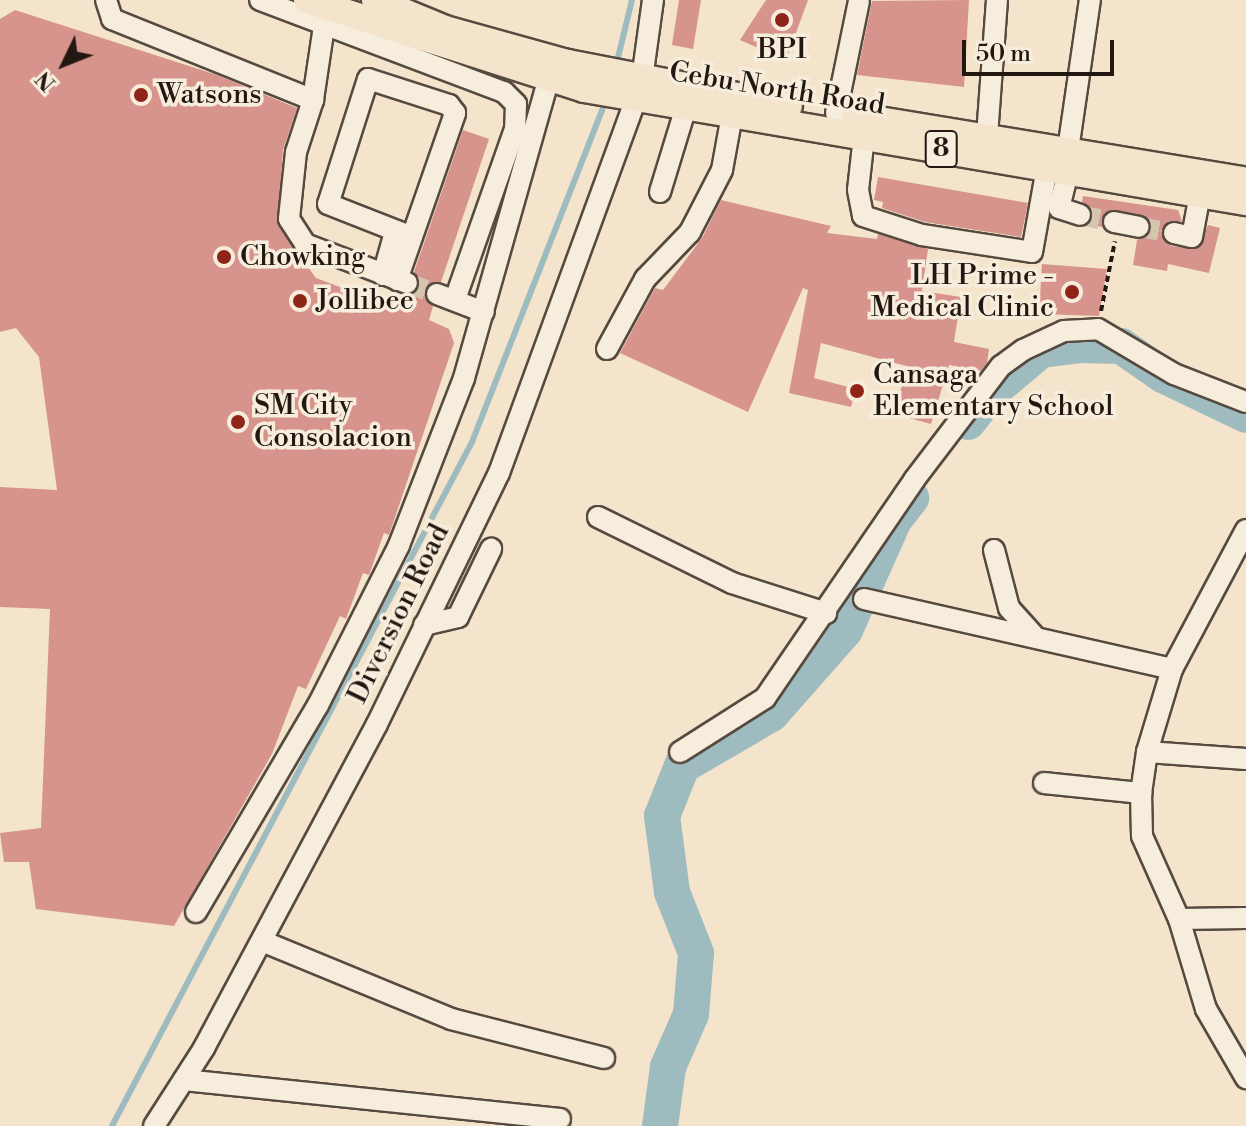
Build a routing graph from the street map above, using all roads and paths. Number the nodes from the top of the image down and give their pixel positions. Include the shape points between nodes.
1 (106, 0) edge
2 (260, 0) edge
3 (307, 0) edge
4 (653, 0) edge
5 (997, 0) edge
6 (1090, 0) edge
7 (859, 1) edge
8 (387, 2) edge
9 (324, 26) junction
10 (586, 79) junction
11 (548, 81) junction
12 (632, 88) junction
13 (313, 100) junction
14 (686, 107) junction
15 (836, 113) junction
16 (732, 115) junction
17 (864, 136) junction
18 (987, 136) junction
19 (1061, 163) junction
20 (1246, 181) edge
21 (660, 192) dead end
22 (1200, 194) junction
23 (1246, 202) edge
24 (1080, 215) tunnel mouth
25 (1116, 222) joint
26 (1139, 227) tunnel mouth
27 (1174, 233) dead end
28 (403, 234) junction
29 (484, 312) junction
30 (1098, 329) junction
31 (607, 349) dead end
32 (1246, 402) edge
33 (598, 517) dead end
34 (1246, 530) edge
35 (491, 549) dead end
36 (994, 550) dead end
37 (864, 599) dead end
38 (826, 613) junction
39 (424, 625) junction
40 (1034, 636) junction
41 (1172, 669) junction
42 (680, 752) dead end
43 (1147, 752) junction
44 (1246, 759) edge
45 (1044, 783) dead end
46 (1141, 793) junction
47 (196, 912) dead end
48 (1246, 918) edge
49 (1179, 919) junction
50 (262, 941) junction
51 (604, 1058) dead end
52 (1243, 1070) edge
53 (184, 1080) junction
54 (560, 1119) dead end
55 (154, 1126) edge

1 - 13 street via 112,19
2 - 9 street
3 - 11 main road, Cebu North Road / 8
4 - 12 street, Diversion Road
5 - 18 street
6 - 19 street
7 - 15 street
8 - 10 main road, Cebu North Road / 8 via 445,29
9 - 13 street
9 - 29 street via 504,92 516,104 515,129 446,296
10 - 11 main road, Cebu North Road / 8
10 - 12 main road, Cebu North Road / 8
11 - 29 street
12 - 14 main road, Cebu North Road / 8
12 - 15 main road, Cebu North Road / 8
12 - 39 street, Diversion Road via 499,473
13 - 28 street via 296,152 289,219 305,244 395,279
14 - 16 main road, Cebu North Road / 8
14 - 21 street
15 - 18 main road, Cebu North Road / 8
16 - 17 main road, Cebu North Road / 8
16 - 31 street via 722,170 690,232 645,279
17 - 19 main road, Cebu North Road / 8
17 - 19 street via 858,190 863,216 922,235 1032,252
18 - 19 main road, Cebu North Road / 8
19 - 20 main road, Cebu North Road / 8
19 - 22 main road, Cebu North Road / 8
19 - 24 street via 1059,208
22 - 23 main road, Cebu North Road / 8
22 - 27 street via 1192,237
25 - 26 street
25 - 30 path
28 - 28 street via 328,204 366,81 372,79 454,107 451,138
29 - 47 street via 399,545 296,743
30 - 32 street via 1174,374
30 - 38 street via 1064,331 1001,366 914,480
33 - 38 street via 732,583
34 - 41 street
35 - 39 street via 458,617
36 - 40 street via 1009,608
37 - 40 street
38 - 42 street via 765,698
39 - 50 street, Diversion Road
40 - 41 street
41 - 43 street
43 - 44 street
43 - 46 street
45 - 46 street
46 - 49 street via 1142,836
48 - 49 street
49 - 52 street via 1206,1009
50 - 51 street via 451,1019
50 - 53 street, Diversion Road
53 - 54 street
53 - 55 street, Diversion Road

